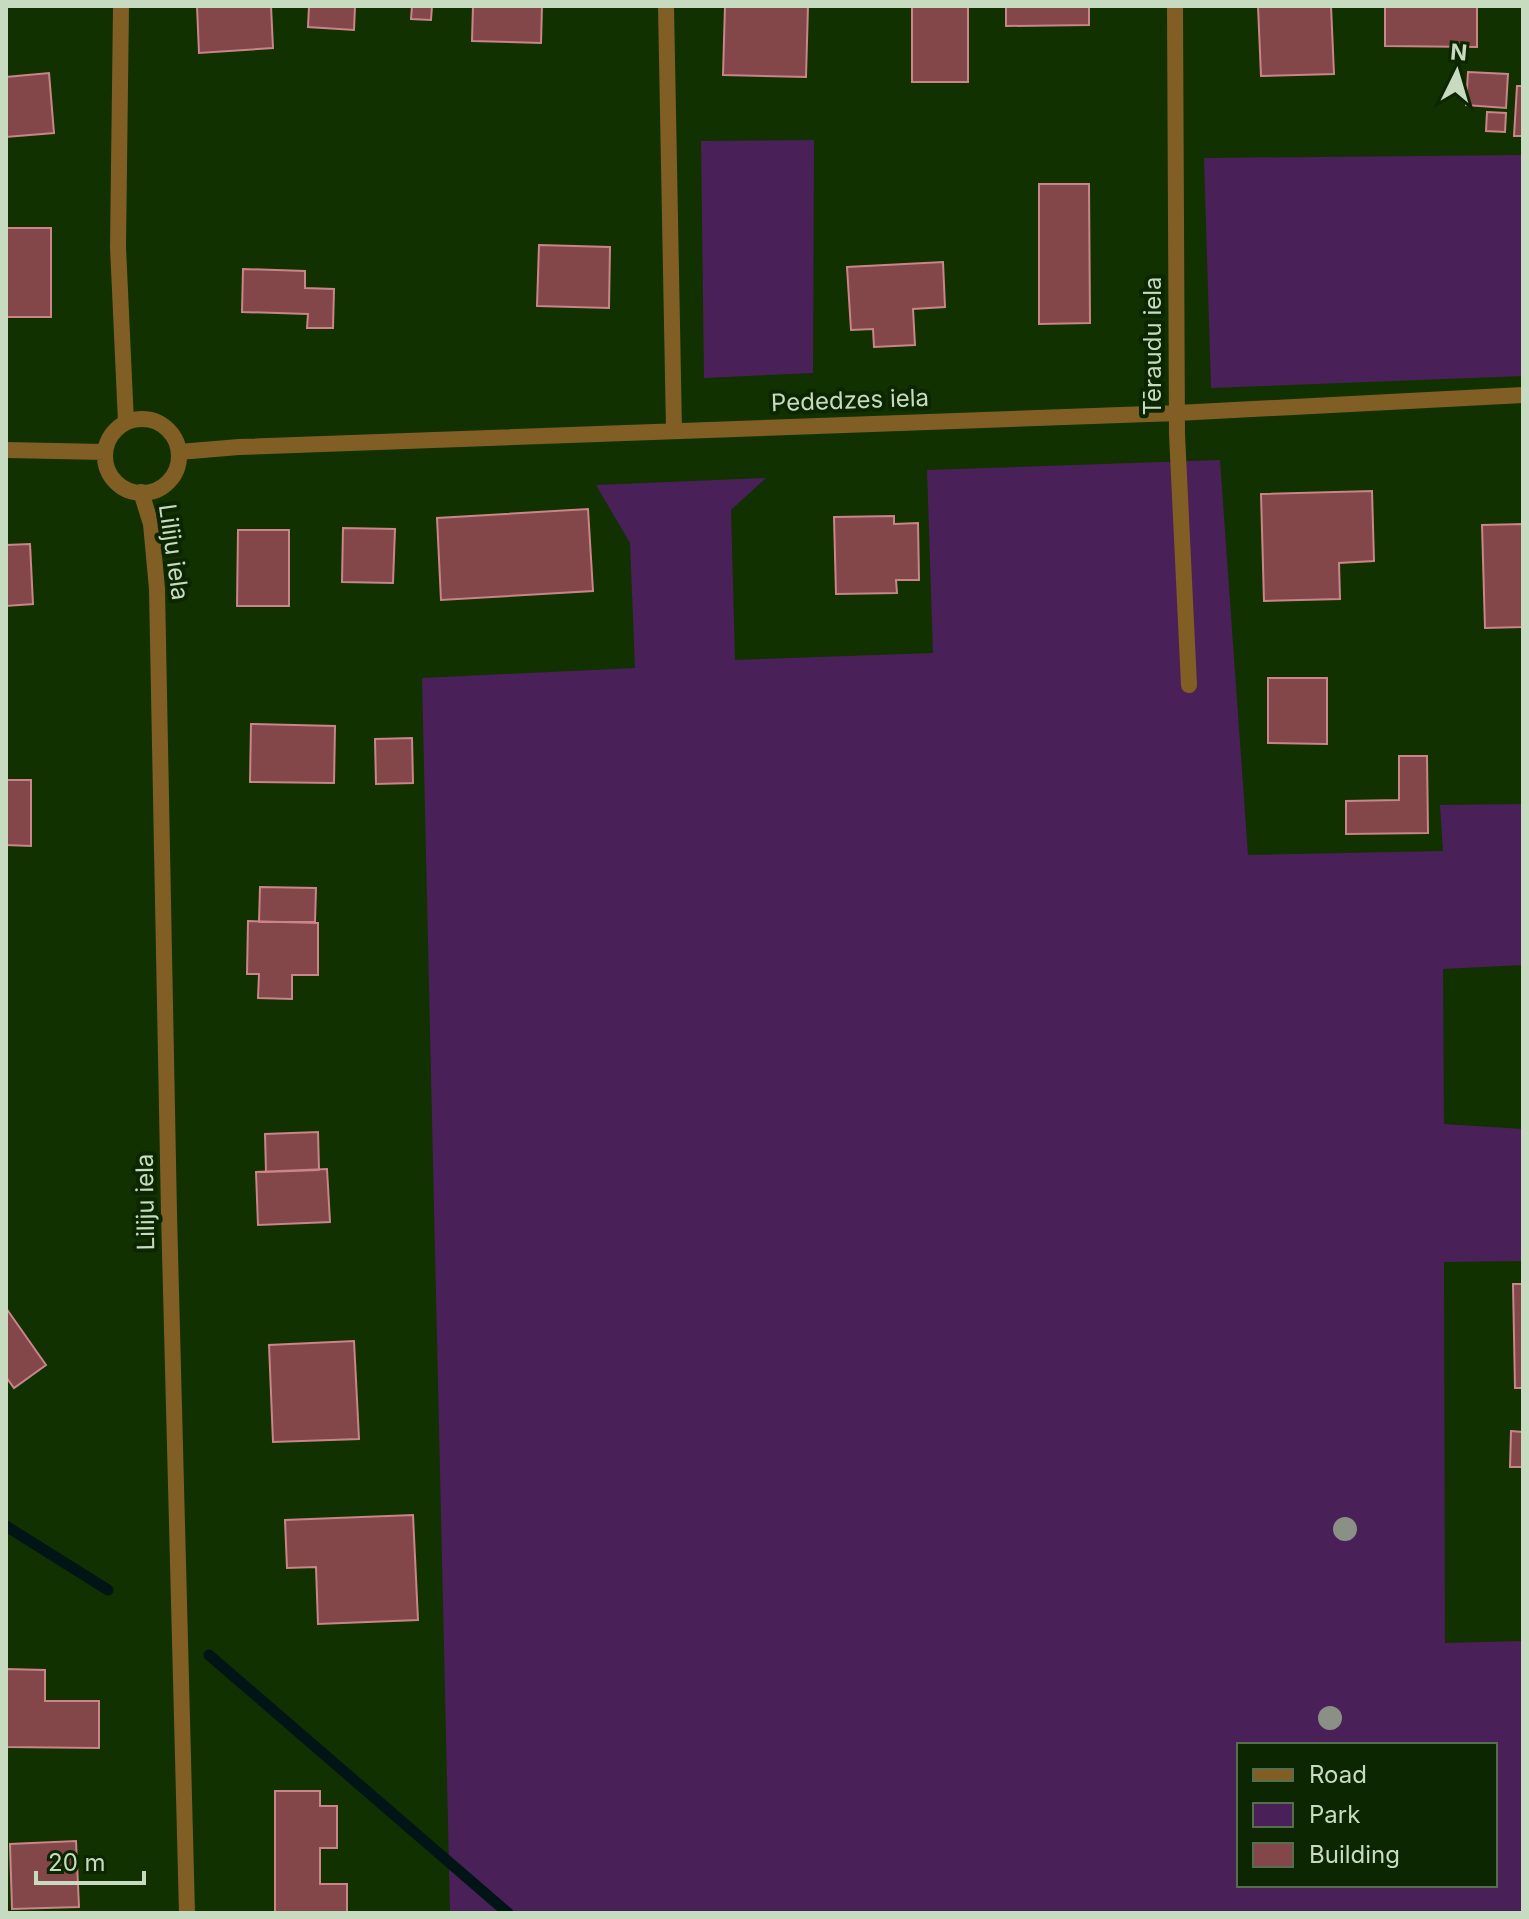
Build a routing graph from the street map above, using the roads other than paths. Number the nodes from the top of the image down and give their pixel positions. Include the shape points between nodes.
1 (121, 6) edge
2 (666, 6) edge
3 (1175, 6) edge
4 (1523, 395) edge
5 (1177, 413) junction
6 (126, 422) junction
7 (674, 430) junction
8 (6, 450) edge
9 (105, 452) junction
10 (179, 452) junction
11 (141, 492) junction
12 (1189, 685) dead end
13 (187, 1913) edge

1 - 6 street via 118,247
2 - 7 street
3 - 5 street, Tēraudu iela
4 - 5 street, Pededzes iela
5 - 7 street, Pededzes iela
5 - 12 street, Tēraudu iela
6 - 9 street via 112,434
6 - 10 street via 159,423 169,430
7 - 10 street, Pededzes iela
8 - 9 street
9 - 11 street via 110,475 129,491
10 - 11 street via 173,476 153,491
11 - 13 street, Liliju iela via 151,524 157,589

